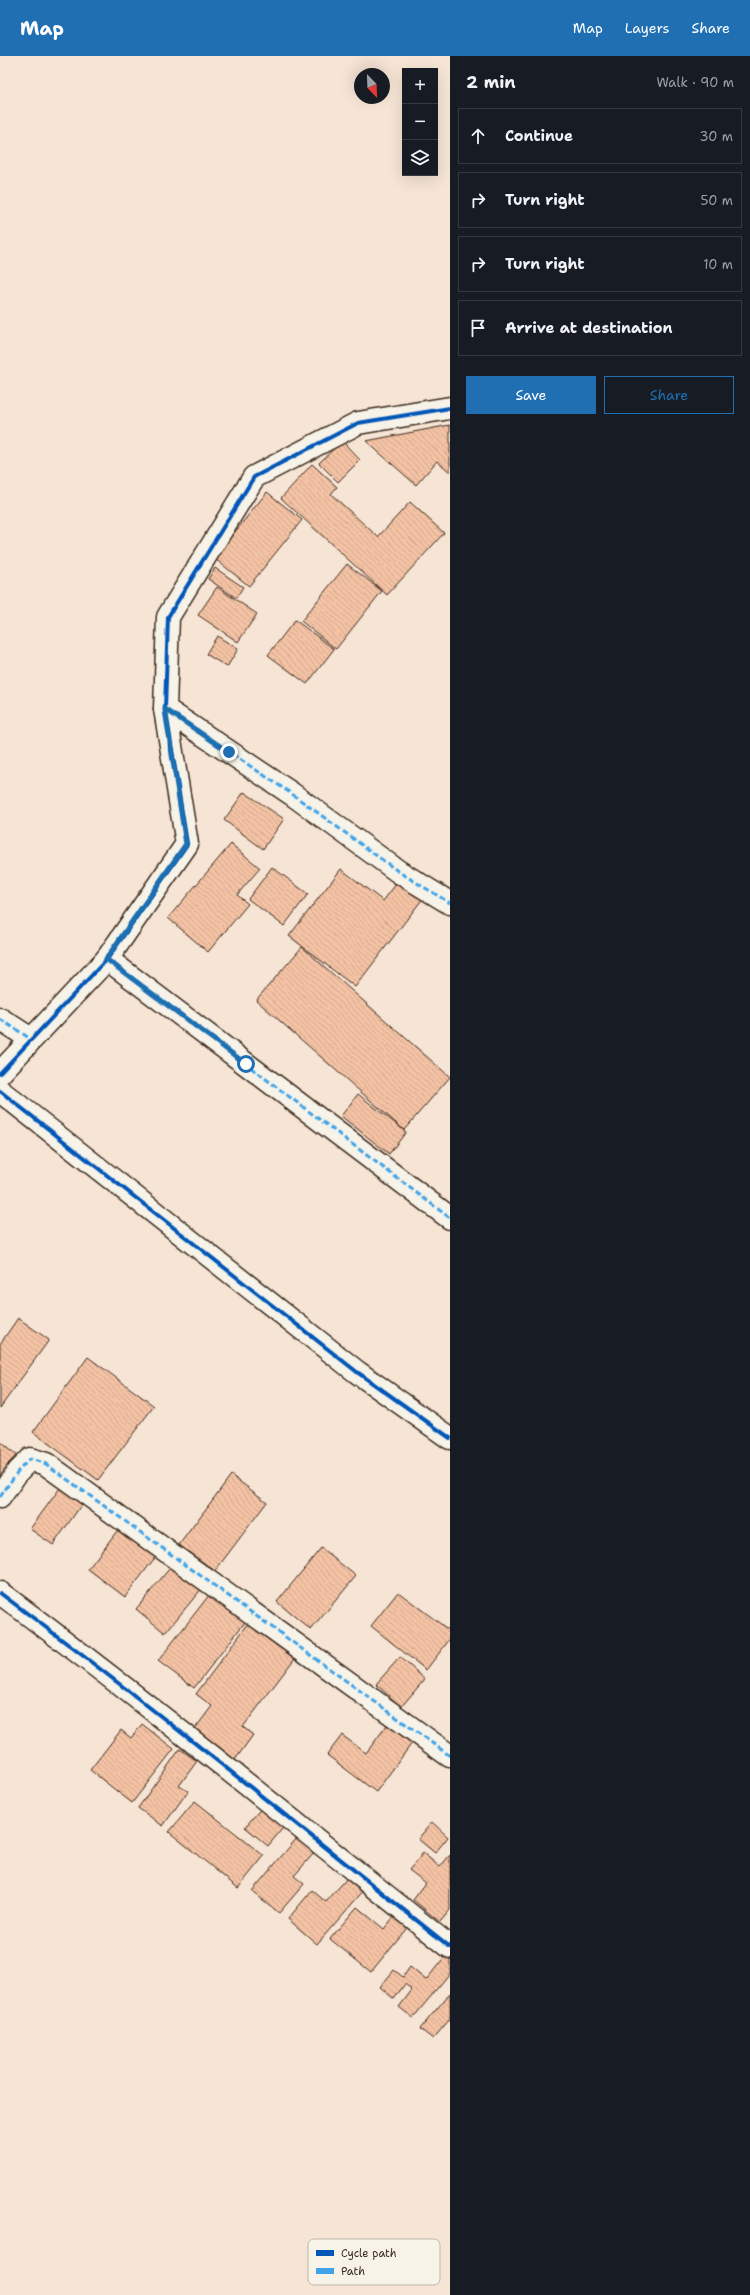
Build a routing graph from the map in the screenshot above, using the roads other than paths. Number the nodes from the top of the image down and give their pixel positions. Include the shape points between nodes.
1 (450, 408) edge
2 (165, 709) junction
3 (450, 903) edge
4 (106, 959) junction
5 (0, 1019) edge
6 (30, 1039) junction
7 (0, 1073) edge
8 (0, 1091) edge
9 (450, 1218) edge
10 (450, 1438) edge
11 (0, 1497) edge
12 (0, 1594) edge
13 (450, 1756) edge
14 (450, 1947) edge

1 - 2 street via 358,423 254,477 168,617
2 - 3 street via 292,794 399,872
2 - 4 street via 186,844
4 - 6 street
4 - 9 street
5 - 6 street
6 - 7 street
8 - 10 street via 357,1372
11 - 13 street via 30,1459 46,1464
12 - 14 street via 61,1638

